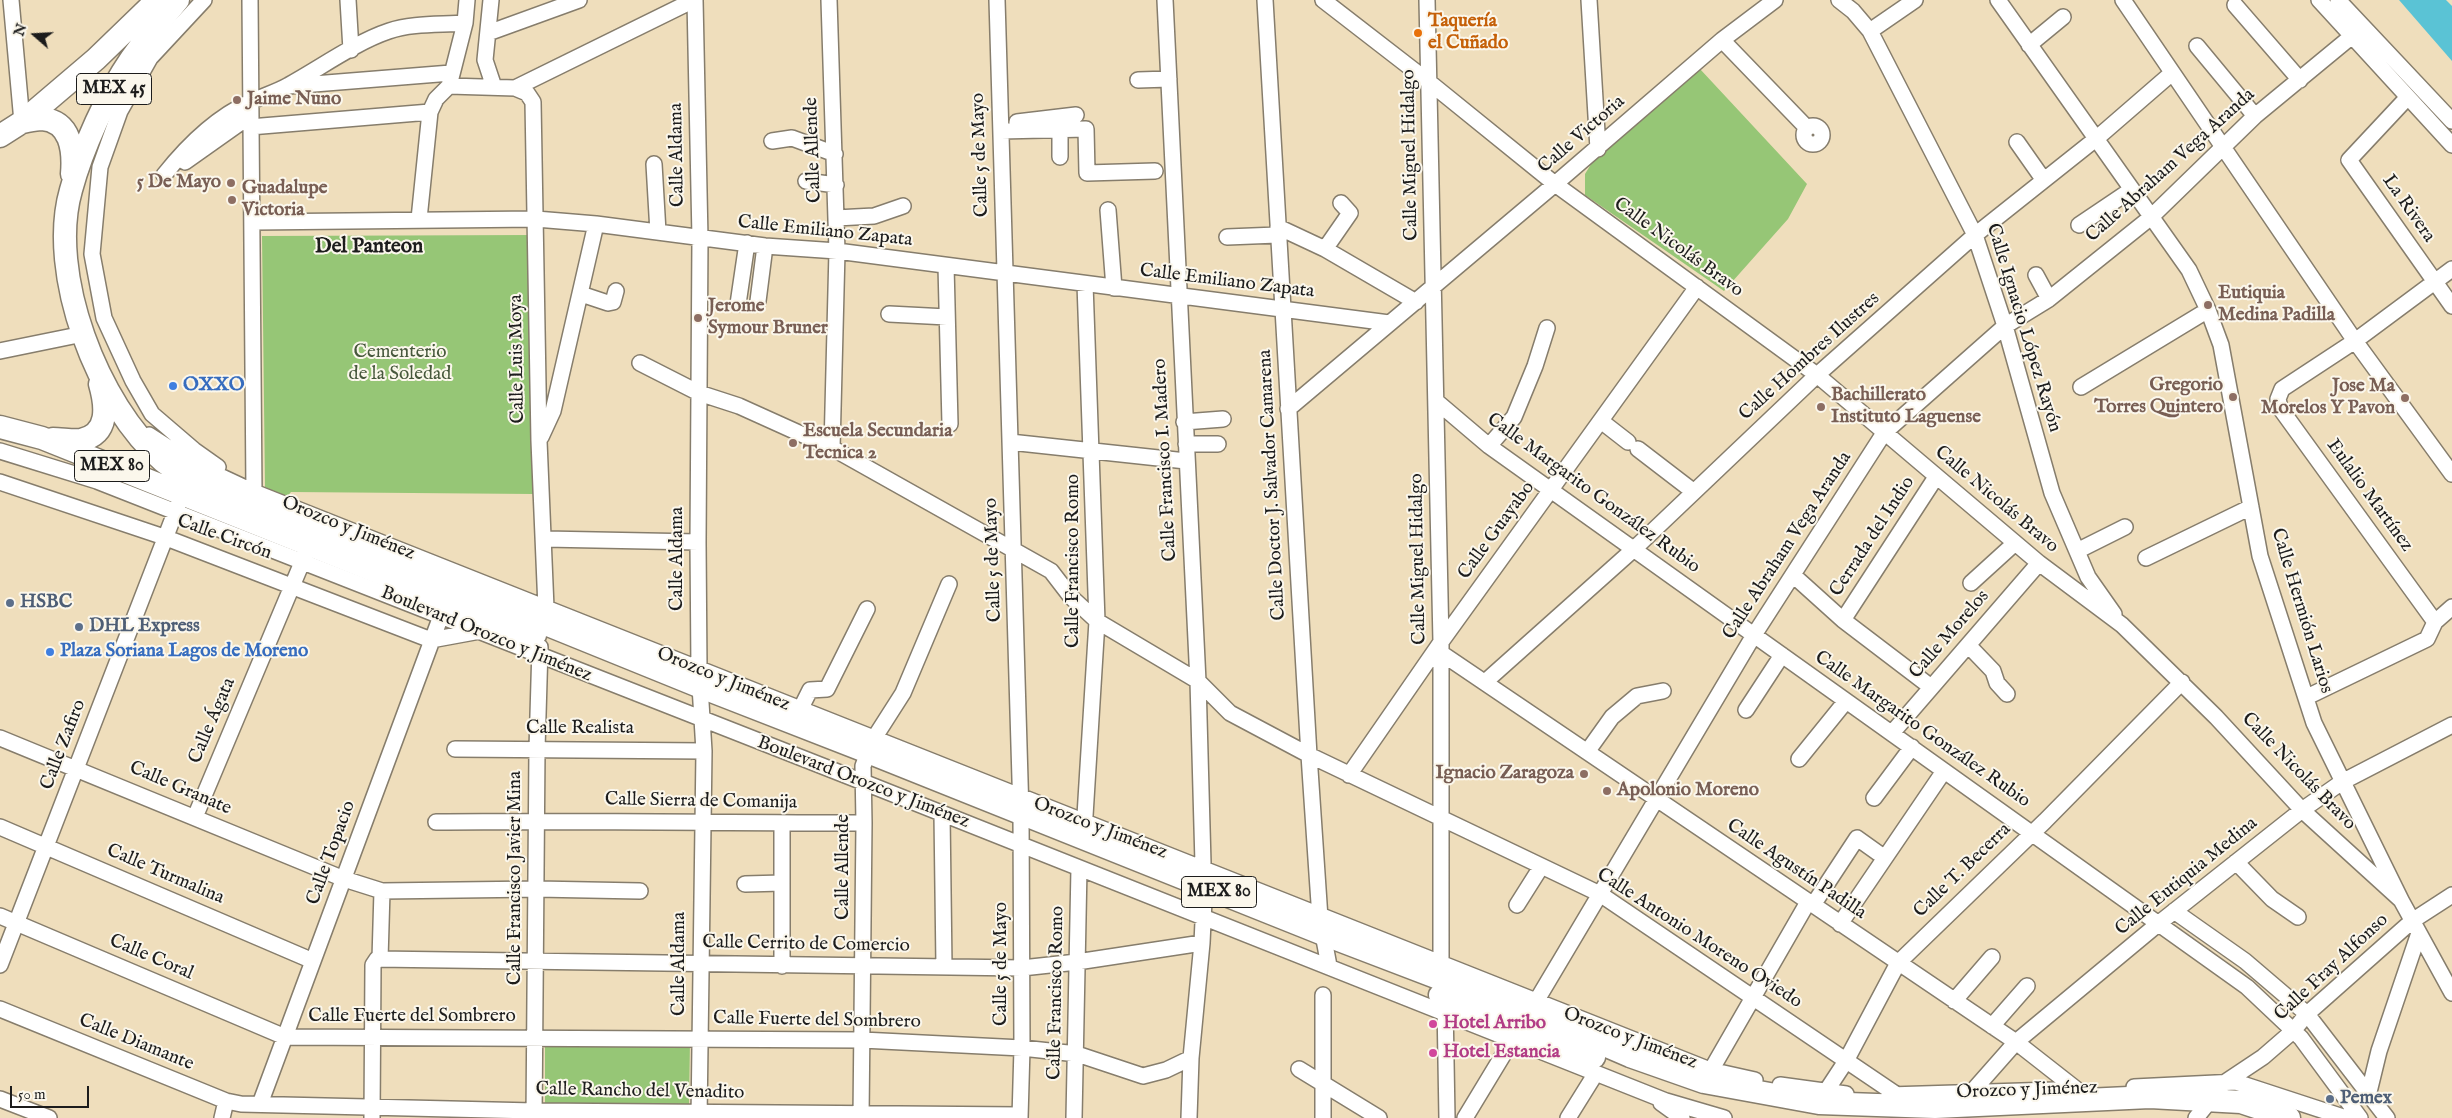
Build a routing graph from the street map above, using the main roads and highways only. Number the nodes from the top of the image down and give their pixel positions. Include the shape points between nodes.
1 (157, 0) edge
2 (178, 0) edge
3 (8, 130) edge
4 (70, 190) junction
5 (94, 364) junction
6 (0, 427) edge
7 (42, 438) junction
8 (188, 480) junction
9 (542, 631) junction
10 (1021, 821) junction
11 (1204, 893) junction
12 (1525, 1020) junction
13 (2216, 1100) edge
14 (1936, 1113) edge
15 (1849, 1118) edge
16 (1958, 1118) edge
17 (2245, 1118) edge
18 (2289, 1118) edge

1 - 3 highway, MEX 45 via 96,59
2 - 4 highway, MEX 45 via 131,60 106,102
3 - 4 highway via 42,119 64,130 73,158
4 - 5 highway, MEX 45 via 65,227 68,271 74,310
5 - 7 highway, MEX 45 via 106,407 98,429 81,440
5 - 8 highway, MEX 80 via 135,432 164,462
6 - 7 highway, MEX 45
7 - 8 highway, MEX 80
8 - 9 highway, Orozco y Jiménez / MEX 80
8 - 9 highway, Orozco y Jiménez / MEX 80 via 305,554
9 - 10 highway, Orozco y Jiménez / MEX 80
10 - 11 highway, Orozco y Jiménez / MEX 80
10 - 11 highway, Orozco y Jiménez / MEX 80 via 1084,831
11 - 12 highway, Orozco y Jiménez / MEX 80
12 - 14 highway, Orozco y Jiménez / MEX 80 via 1630,1056 1707,1076 1822,1098
12 - 15 highway, Orozco y Jiménez / MEX 80 via 1629,1071 1697,1094
13 - 14 highway, Orozco y Jiménez / MEX 80 via 2150,1097
13 - 16 highway, Orozco y Jiménez / MEX 80 via 2150,1112
13 - 17 highway, Orozco y Jiménez / MEX 80
13 - 18 highway, Orozco y Jiménez / MEX 80 via 2241,1102

